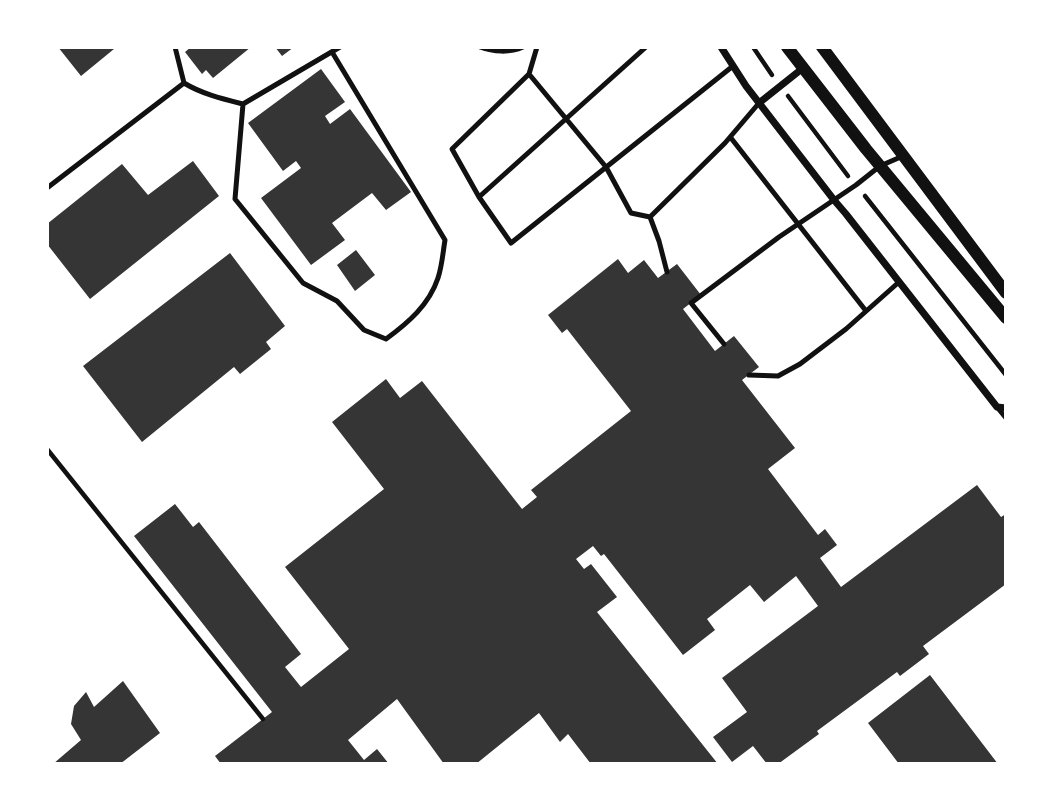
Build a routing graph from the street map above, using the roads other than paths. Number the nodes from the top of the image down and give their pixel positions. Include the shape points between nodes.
1 (175, 47) edge
2 (340, 47) edge
3 (480, 47) edge
4 (523, 47) edge
5 (537, 47) edge
6 (646, 47) edge
7 (721, 47) edge
8 (787, 47) edge
9 (822, 47) edge
10 (331, 52) junction
11 (733, 66) junction
12 (803, 68) junction
13 (529, 74) junction
14 (184, 83) junction
15 (759, 103) junction
16 (243, 104) junction
17 (565, 119) junction
18 (731, 138) junction
19 (903, 156) junction
20 (880, 166) junction
21 (606, 167) junction
22 (47, 188) edge
23 (479, 197) junction
24 (834, 200) junction
25 (650, 217) junction
26 (797, 225) junction
27 (667, 272) dead end
28 (899, 282) junction
29 (1006, 293) edge
30 (866, 311) junction
31 (1006, 318) edge
32 (724, 344) dead end
33 (749, 375) dead end
34 (1001, 407) edge
35 (1006, 418) edge

1 - 14 lane
2 - 10 lane
3 - 4 lane via 491,51
5 - 13 lane
6 - 17 lane
7 - 11 street
8 - 12 street
9 - 19 street
10 - 16 lane
10 - 16 lane via 445,240 438,279 426,302 386,340 364,330 337,301 303,283 235,199
11 - 15 street
11 - 21 lane
12 - 15 street
12 - 20 street
13 - 17 lane
13 - 23 lane via 452,149
14 - 16 lane
14 - 22 lane
15 - 18 lane
15 - 24 street
17 - 21 lane
17 - 23 lane
18 - 25 lane
18 - 26 lane
19 - 20 lane
19 - 29 street
20 - 24 lane
20 - 31 street
21 - 23 lane via 511,243
21 - 25 lane via 631,213
24 - 26 lane
24 - 28 street
25 - 27 lane
26 - 30 lane
26 - 32 lane via 691,303
28 - 30 lane
28 - 34 street
30 - 33 lane via 778,376
34 - 35 lane

